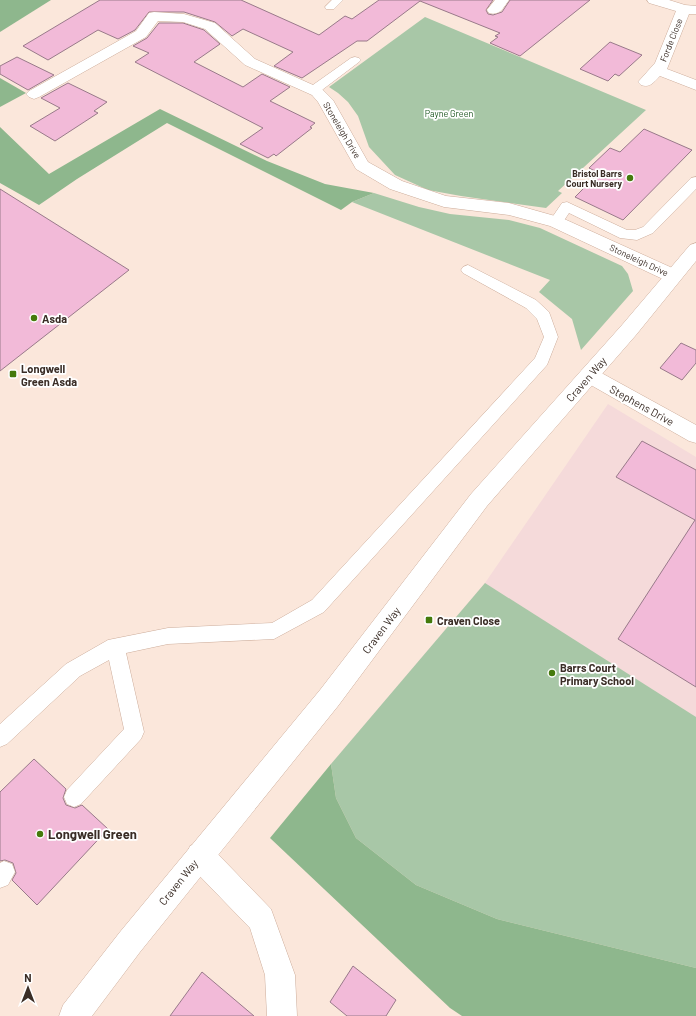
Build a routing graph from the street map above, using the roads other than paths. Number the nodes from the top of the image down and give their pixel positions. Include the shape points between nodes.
1 (654, 0) edge
2 (690, 10) edge
3 (355, 60) dead end
4 (657, 70) junction
5 (646, 82) dead end
6 (696, 85) edge
7 (314, 90) junction
8 (34, 94) dead end
9 (696, 181) edge
10 (556, 222) junction
11 (696, 249) edge
12 (468, 270) dead end
13 (673, 276) junction
14 (589, 375) junction
15 (696, 435) edge
16 (115, 646) junction
17 (0, 738) edge
18 (74, 797) dead end
19 (200, 856) junction
20 (74, 1016) edge
21 (282, 1016) edge

1 - 2 street
2 - 4 street, Forde Close
3 - 7 lane
4 - 5 street, Forde Close
4 - 6 street, Forde Close
7 - 8 street, Stoneleigh Drive via 250,62 210,26 157,11 141,34
7 - 10 street, Stoneleigh Drive via 325,100 362,164 396,185 444,201 509,209
9 - 10 lane via 648,230 637,235 625,235 567,206
10 - 13 street, Stoneleigh Drive
11 - 13 street, Craven Way
12 - 16 lane via 531,304 544,316 551,337 542,361 318,606 274,631 168,636
13 - 14 street, Craven Way
14 - 15 street, Stephens Drive
14 - 19 street, Craven Way via 480,500 329,698
16 - 17 lane via 73,670
16 - 18 lane via 134,732
19 - 20 street, Craven Way
19 - 21 street via 261,919 280,975

